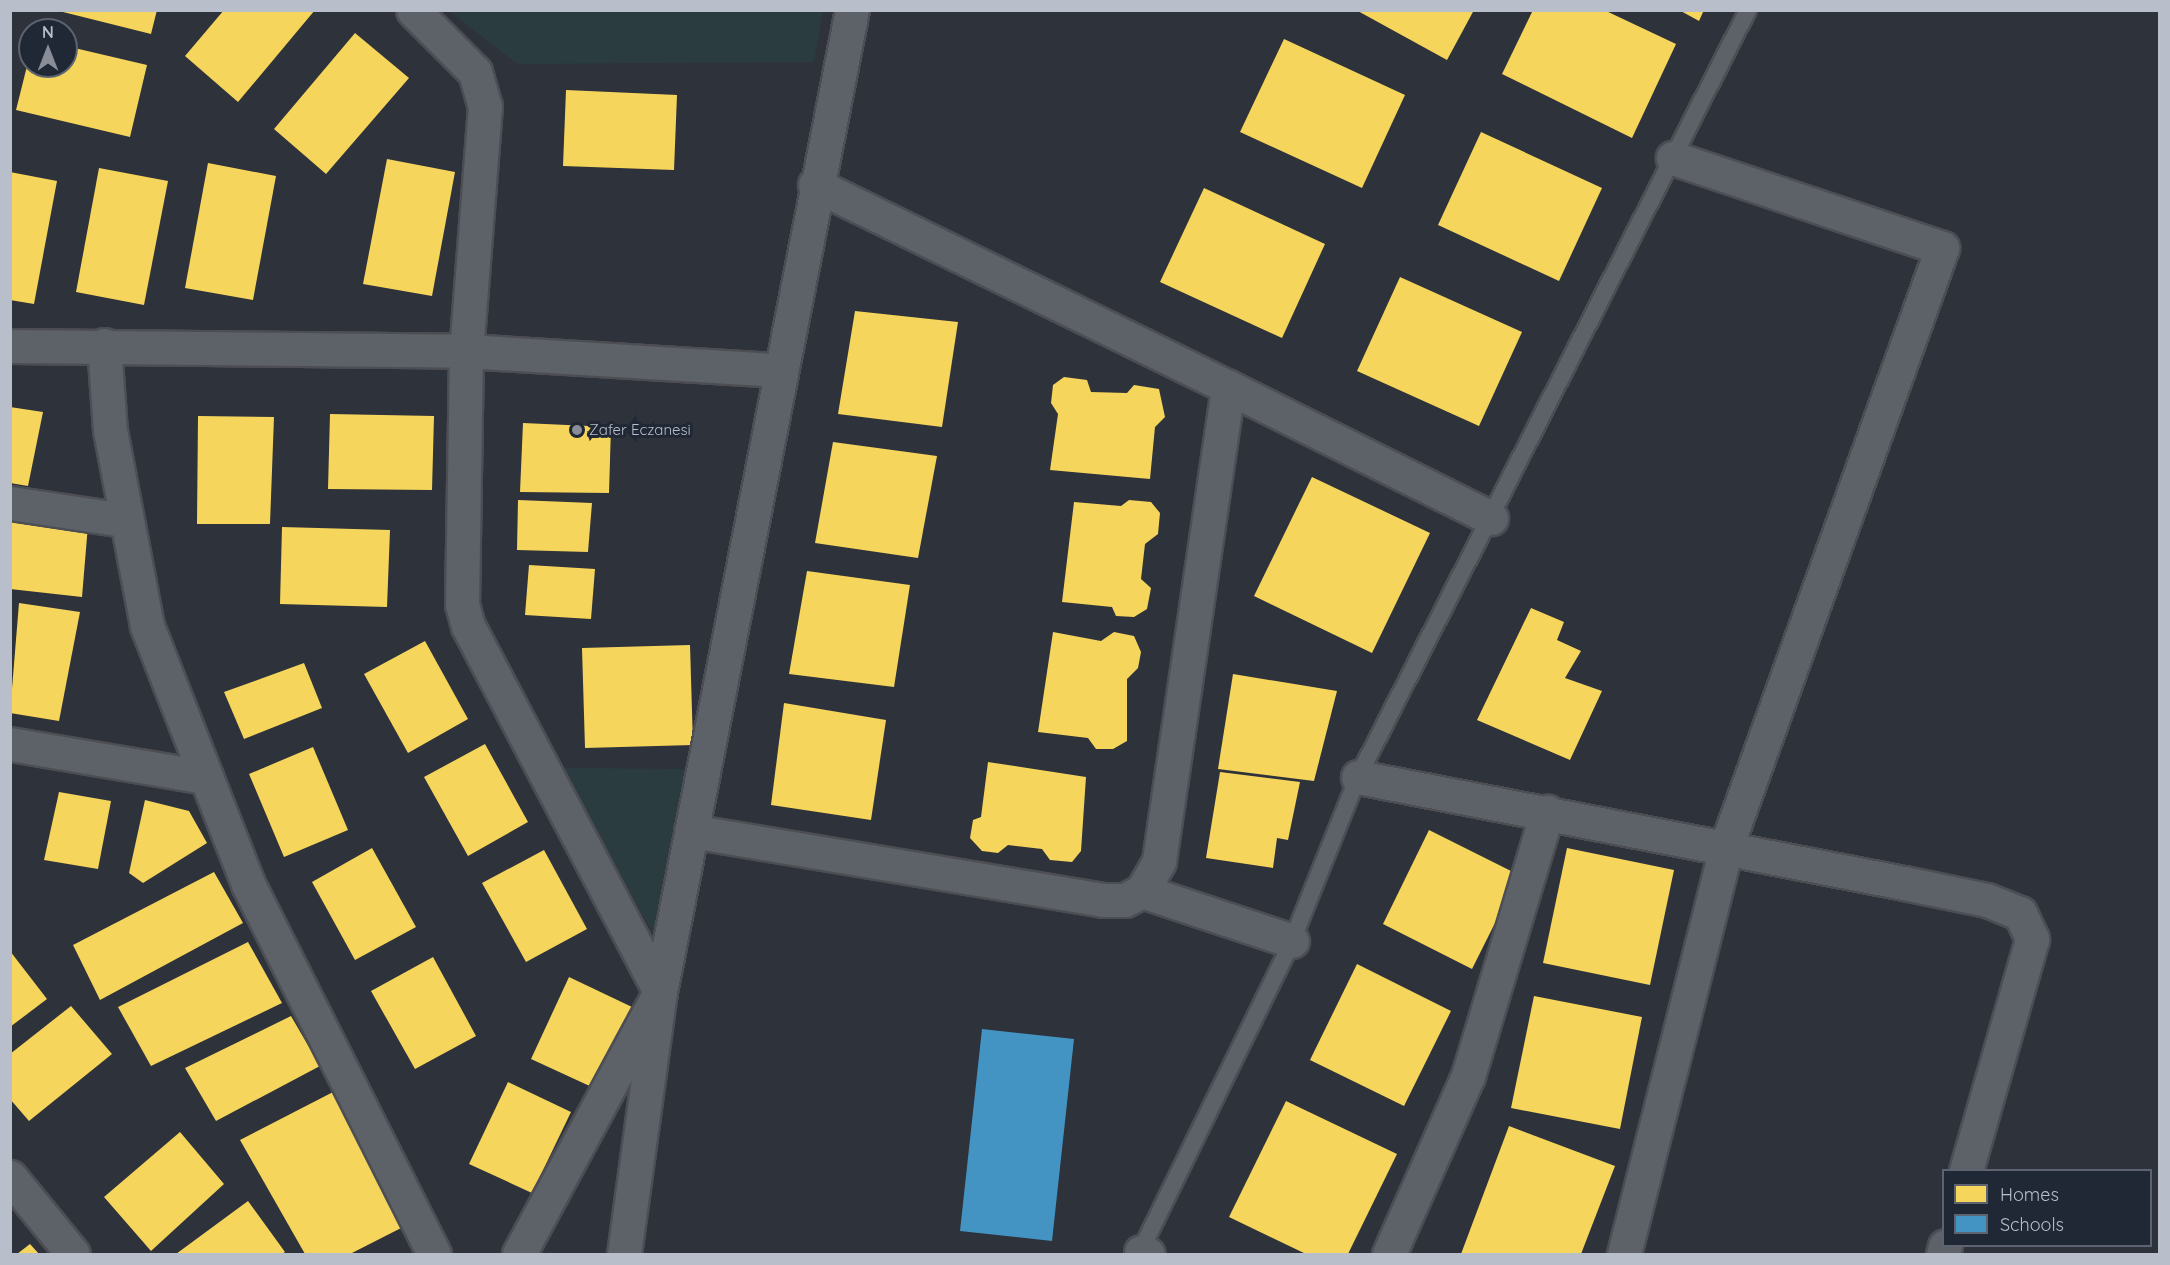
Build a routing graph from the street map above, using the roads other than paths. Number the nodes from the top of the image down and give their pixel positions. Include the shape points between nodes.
1 (413, 10) edge
2 (852, 10) edge
3 (1748, 10) edge
4 (1673, 158) junction
5 (815, 185) junction
6 (104, 345) junction
7 (10, 346) edge
8 (466, 351) junction
9 (778, 370) junction
10 (1228, 387) junction
11 (10, 503) edge
12 (1491, 518) junction
13 (124, 520) junction
14 (10, 744) edge
15 (206, 777) junction
16 (1358, 777) junction
17 (1547, 812) junction
18 (691, 831) junction
19 (1726, 847) junction
20 (1142, 891) junction
21 (1292, 941) junction
22 (660, 992) junction
23 (1966, 1169) edge
24 (10, 1178) edge
25 (73, 1254) edge
26 (434, 1254) edge
27 (519, 1254) edge
28 (624, 1254) edge
29 (1143, 1254) edge
30 (1389, 1254) edge
31 (1623, 1254) edge

1 - 8 street via 475,72 485,106
2 - 5 street
3 - 4 lane
4 - 12 lane
4 - 19 street via 1942,248
5 - 9 street
5 - 10 street
6 - 7 street
6 - 8 street
6 - 13 street
8 - 9 street
8 - 22 street via 460,580 468,626
9 - 18 street
10 - 12 street
10 - 20 street via 1159,861
11 - 13 street
12 - 16 lane
13 - 15 street via 147,626
14 - 15 street
15 - 26 street via 249,884
16 - 17 street
16 - 21 lane
17 - 19 street
17 - 30 street via 1468,1076
18 - 20 street via 1103,900 1125,900
18 - 22 street
19 - 23 street via 1987,900 2019,913 2032,939
19 - 31 street
20 - 21 street
21 - 29 lane
22 - 27 street
22 - 28 street
24 - 25 street

